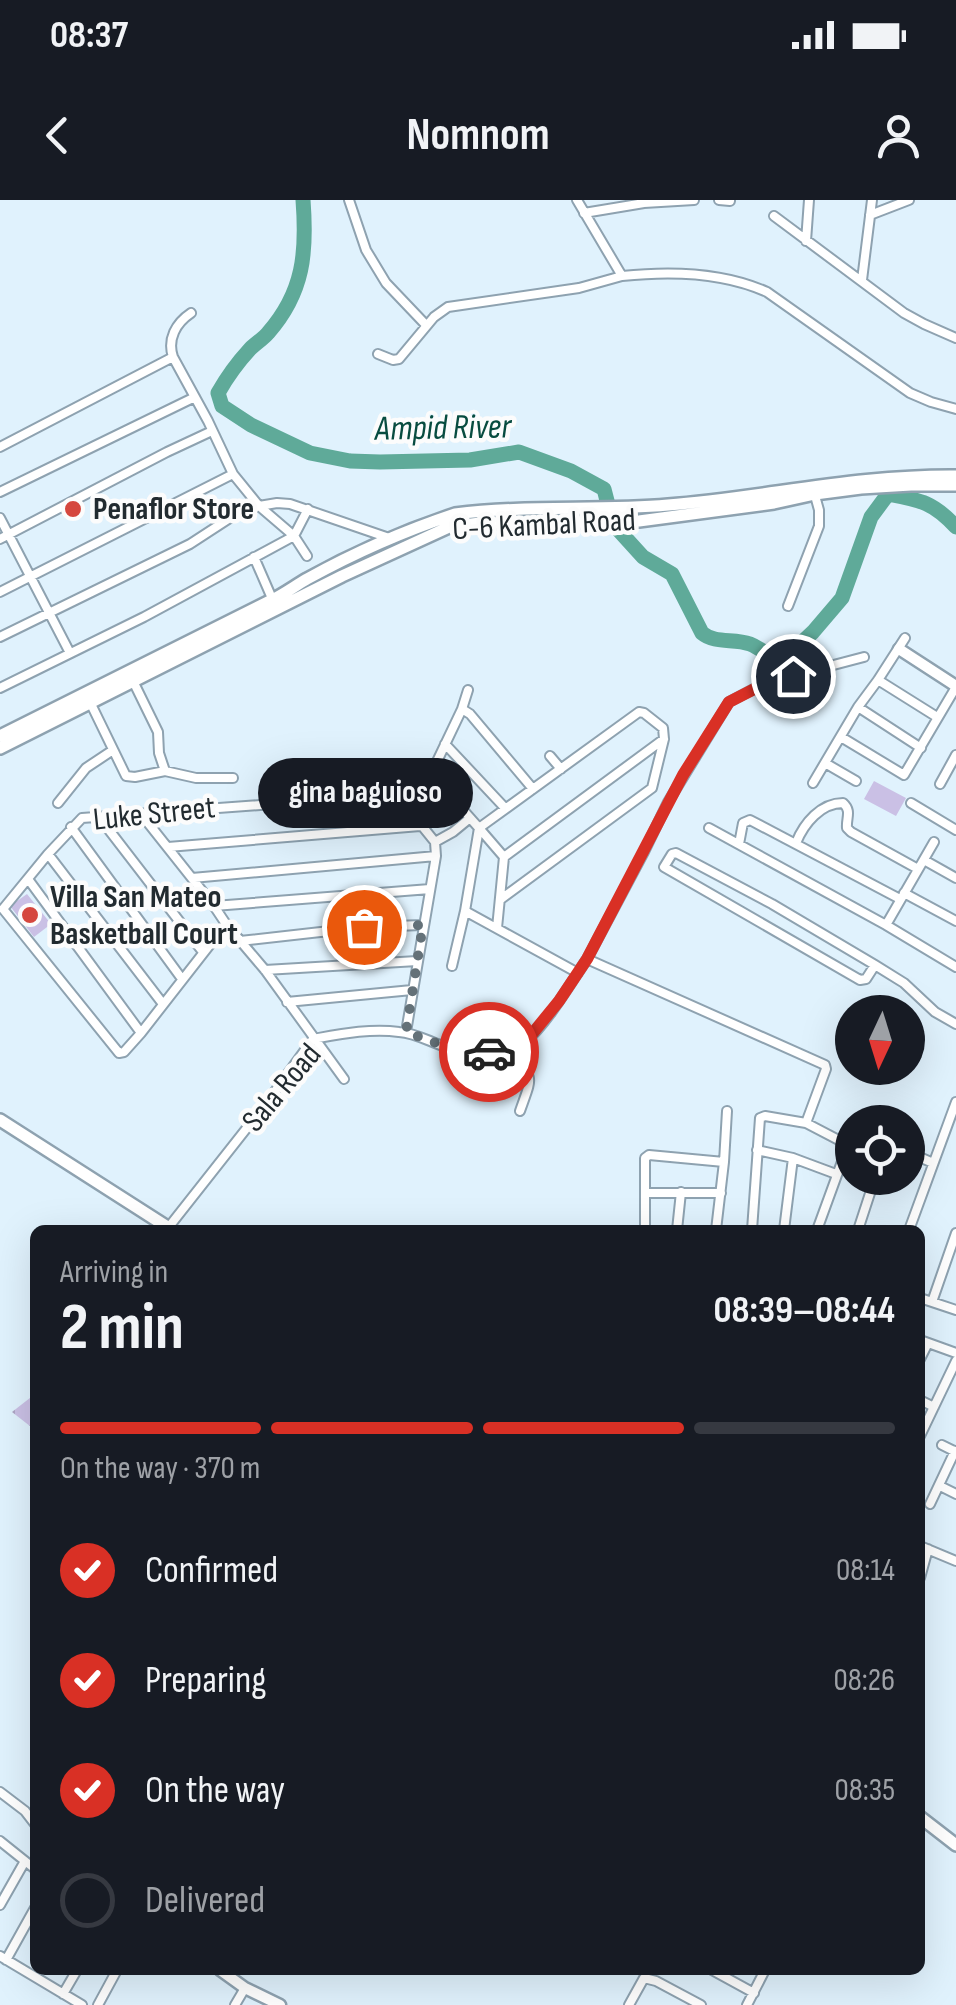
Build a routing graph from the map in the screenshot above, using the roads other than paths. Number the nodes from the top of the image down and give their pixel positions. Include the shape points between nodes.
1 (349, 200) edge
2 (577, 200) edge
3 (694, 200) edge
4 (809, 200) edge
5 (872, 200) edge
6 (910, 200) edge
7 (643, 202) edge
8 (584, 212) junction
9 (870, 215) junction
10 (774, 216) dead end
11 (806, 241) junction
12 (622, 276) junction
13 (862, 280) junction
14 (191, 313) dead end
15 (426, 325) junction
16 (956, 338) edge
17 (378, 354) dead end
18 (173, 358) junction
19 (195, 398) junction
20 (956, 408) edge
21 (212, 431) junction
22 (0, 447) edge
23 (233, 474) junction
24 (956, 476) edge
25 (956, 485) edge
26 (813, 490) junction
27 (0, 492) edge
28 (259, 506) junction
29 (308, 509) junction
30 (553, 516) junction
31 (0, 518) edge
32 (294, 536) junction
33 (4, 537) edge
34 (392, 539) junction
35 (307, 556) dead end
36 (254, 557) junction
37 (29, 577) junction
38 (0, 592) edge
39 (275, 605) junction
40 (788, 606) dead end
41 (48, 613) junction
42 (0, 637) edge
43 (902, 643) joint
44 (70, 653) junction
45 (864, 657) dead end
46 (131, 677) junction
47 (878, 680) junction
48 (956, 687) edge
49 (0, 688) edge
50 (468, 690) dead end
51 (90, 702) junction
52 (858, 707) junction
53 (462, 709) junction
54 (937, 718) junction
55 (0, 736) edge
56 (841, 737) junction
57 (664, 739) junction
58 (445, 744) junction
59 (0, 748) edge
60 (921, 748) junction
61 (113, 750) junction
62 (956, 755) edge
63 (550, 756) dead end
64 (826, 762) junction
65 (561, 769) junction
66 (165, 771) junction
67 (233, 778) dead end
68 (856, 781) dead end
69 (813, 783) dead end
70 (940, 784) dead end
71 (533, 789) junction
72 (58, 803) dead end
73 (911, 803) dead end
74 (506, 808) junction
75 (141, 814) junction
76 (99, 817) junction
77 (470, 818) junction
78 (420, 826) junction
79 (71, 827) junction
80 (479, 828) junction
81 (709, 828) dead end
82 (955, 828) edge
83 (435, 842) junction
84 (796, 842) junction
85 (934, 842) dead end
86 (738, 844) junction
87 (168, 847) junction
88 (48, 854) junction
89 (436, 856) junction
90 (504, 857) junction
91 (921, 864) junction
92 (192, 878) junction
93 (956, 878) edge
94 (28, 879) junction
95 (430, 889) junction
96 (902, 896) junction
97 (501, 899) junction
98 (214, 906) junction
99 (465, 911) junction
100 (956, 921) edge
101 (226, 924) junction
102 (423, 925) junction
103 (886, 925) junction
104 (497, 928) junction
105 (240, 941) junction
106 (203, 952) junction
107 (587, 959) junction
108 (416, 961) junction
109 (875, 965) junction
110 (452, 966) dead end
111 (956, 967) edge
112 (265, 970) junction
113 (578, 973) junction
114 (182, 980) junction
115 (412, 990) junction
116 (288, 1002) junction
117 (163, 1004) junction
118 (956, 1024) edge
119 (406, 1032) junction
120 (142, 1033) junction
121 (313, 1040) junction
122 (508, 1051) junction
123 (344, 1079) dead end
124 (956, 1102) edge
125 (520, 1111) dead end
126 (727, 1111) dead end
127 (0, 1120) edge
128 (806, 1122) junction
129 (835, 1138) edge
130 (757, 1150) junction
131 (793, 1158) junction
132 (925, 1159) edge
133 (724, 1162) junction
134 (934, 1163) junction
135 (835, 1174) edge
136 (835, 1177) edge
137 (681, 1192) junction
138 (646, 1193) junction
139 (721, 1193) junction
140 (869, 1195) edge
141 (164, 1225) edge
142 (173, 1225) edge
143 (645, 1225) edge
144 (678, 1225) edge
145 (717, 1225) edge
146 (752, 1225) edge
147 (785, 1225) edge
148 (819, 1225) edge
149 (860, 1225) edge
150 (910, 1225) edge
151 (956, 1233) edge
152 (925, 1300) edge
153 (932, 1302) junction
154 (956, 1310) edge
155 (925, 1342) edge
156 (956, 1357) edge
157 (954, 1374) edge
158 (925, 1402) edge
159 (934, 1407) junction
160 (925, 1426) edge
161 (942, 1445) dead end
162 (955, 1451) edge
163 (940, 1486) junction
164 (956, 1494) edge
165 (930, 1504) dead end
166 (925, 1548) edge
167 (956, 1561) edge
168 (0, 1792) edge
169 (30, 1817) edge
170 (925, 1821) edge
171 (0, 1841) edge
172 (956, 1845) edge
173 (25, 1860) junction
174 (30, 1864) edge
175 (0, 1905) edge
176 (30, 1916) edge
177 (3, 1958) edge
178 (30, 1971) edge
179 (38, 1975) edge
180 (74, 1975) edge
181 (114, 1975) edge
182 (227, 1975) edge
183 (722, 1975) edge
184 (762, 1975) edge
185 (245, 1988) junction
186 (754, 1992) junction
187 (63, 1994) junction
188 (82, 2005) edge
189 (98, 2005) edge
190 (235, 2005) edge
191 (280, 2005) edge
192 (629, 2005) edge
193 (701, 2005) edge
194 (747, 2005) edge

1 - 15 street via 386,283
2 - 8 street
3 - 7 street
4 - 11 street
5 - 9 street
6 - 9 street
7 - 8 street
8 - 12 street
9 - 13 street
10 - 11 street
11 - 13 street
12 - 15 street via 448,307
12 - 20 street via 747,283 910,393
13 - 16 street
14 - 18 street via 172,335
15 - 17 street via 400,359
18 - 19 street
18 - 22 street
19 - 21 street
19 - 27 street
21 - 23 street
21 - 33 street
23 - 28 street
23 - 37 street
24 - 26 main road, C-6 Kambal Road
25 - 26 main road, C-6 Kambal Road
26 - 30 main road, C-6 Kambal Road
26 - 30 main road, C-6 Kambal Road via 774,504 639,521
26 - 40 street via 819,526
28 - 29 street via 277,502
28 - 32 street
28 - 41 street
29 - 32 street
29 - 34 street
30 - 34 main road, C-6 Kambal Road via 455,514
30 - 39 main road, C-6 Kambal Road via 450,528
31 - 33 street
32 - 35 street
32 - 36 street
33 - 37 street
34 - 39 main road, C-6 Kambal Road via 304,580
36 - 39 street
36 - 44 street
37 - 38 street
37 - 41 street
39 - 46 main road, C-6 Kambal Road
41 - 42 street
41 - 44 street
43 - 47 street
43 - 48 street
44 - 49 street
45 - 107 street via 764,684 729,702 668,802
46 - 51 main road, C-6 Kambal Road
46 - 55 main road, C-6 Kambal Road
46 - 66 street via 158,732
47 - 52 street
47 - 54 street
48 - 54 street
50 - 53 street
51 - 59 main road, C-6 Kambal Road
51 - 61 street
52 - 56 street
52 - 60 street
53 - 58 street
53 - 71 street
54 - 60 street
56 - 60 street via 902,776
56 - 64 street
57 - 65 street via 663,728 639,712
57 - 90 street
57 - 97 street via 652,788
58 - 74 street
58 - 77 street via 432,774
61 - 66 street via 126,776
61 - 72 street via 86,768
62 - 70 street
63 - 65 street
64 - 68 street
64 - 69 street
65 - 71 street
66 - 67 street
71 - 74 street
73 - 82 street
74 - 80 street
75 - 76 street, Luke Street
75 - 78 street, Luke Street via 393,794
75 - 87 street
76 - 79 street, Luke Street
76 - 106 street
77 - 80 street
77 - 83 street
78 - 83 street, Luke Street
78 - 87 street
79 - 88 street, Luke Street
79 - 114 street
80 - 90 street
80 - 99 street
81 - 86 street
83 - 89 street
84 - 86 street via 748,820
84 - 91 street via 818,811 843,803 851,832
84 - 96 street
85 - 91 street
86 - 103 street
87 - 92 street
88 - 94 street, Luke Street
88 - 117 street
89 - 92 street
89 - 95 street
90 - 97 street
91 - 93 street
91 - 96 street
92 - 98 street
94 - 120 street
94 - 120 street, Luke Street via 4,913 116,1052
95 - 98 street
95 - 102 street
96 - 100 street
96 - 103 street
97 - 104 street
98 - 101 street
99 - 104 street
99 - 110 street
101 - 105 street
101 - 106 street
102 - 105 street
102 - 108 street
103 - 111 street
104 - 113 street
105 - 112 street
106 - 114 street
107 - 113 street
107 - 128 street via 825,1065
108 - 112 street
108 - 115 street
109 - 109 street via 860,980 664,867 676,853
109 - 118 street
112 - 116 street
113 - 122 street via 528,1039
114 - 117 street
115 - 116 street
115 - 119 street
116 - 121 street
117 - 120 street
119 - 121 street, Sala Road
119 - 122 street, Sala Road via 455,1050
121 - 123 street
121 - 142 street, Sala Road
122 - 125 street via 531,1080
124 - 134 street
126 - 133 street
127 - 141 main road
128 - 129 street
128 - 130 street via 762,1116
130 - 131 street
130 - 146 street
131 - 135 street
131 - 147 street
132 - 134 street
133 - 138 street via 647,1155
133 - 139 street
134 - 150 street
136 - 148 street
137 - 138 street
137 - 139 street
137 - 144 street
138 - 143 street
139 - 145 street
140 - 149 street
151 - 153 street
152 - 153 street
153 - 154 street
155 - 156 street
156 - 157 street
157 - 159 street
158 - 159 street
159 - 160 street
161 - 162 street
162 - 163 street
163 - 164 street
163 - 165 street
166 - 167 street
168 - 169 street
170 - 172 main road
171 - 173 street
173 - 174 street
173 - 175 street
176 - 177 street
177 - 178 street
179 - 187 street
180 - 187 street
181 - 189 street
182 - 185 street
183 - 186 street
184 - 186 street
185 - 190 street
185 - 191 street
186 - 194 street
187 - 188 street
192 - 193 street via 644,1978

